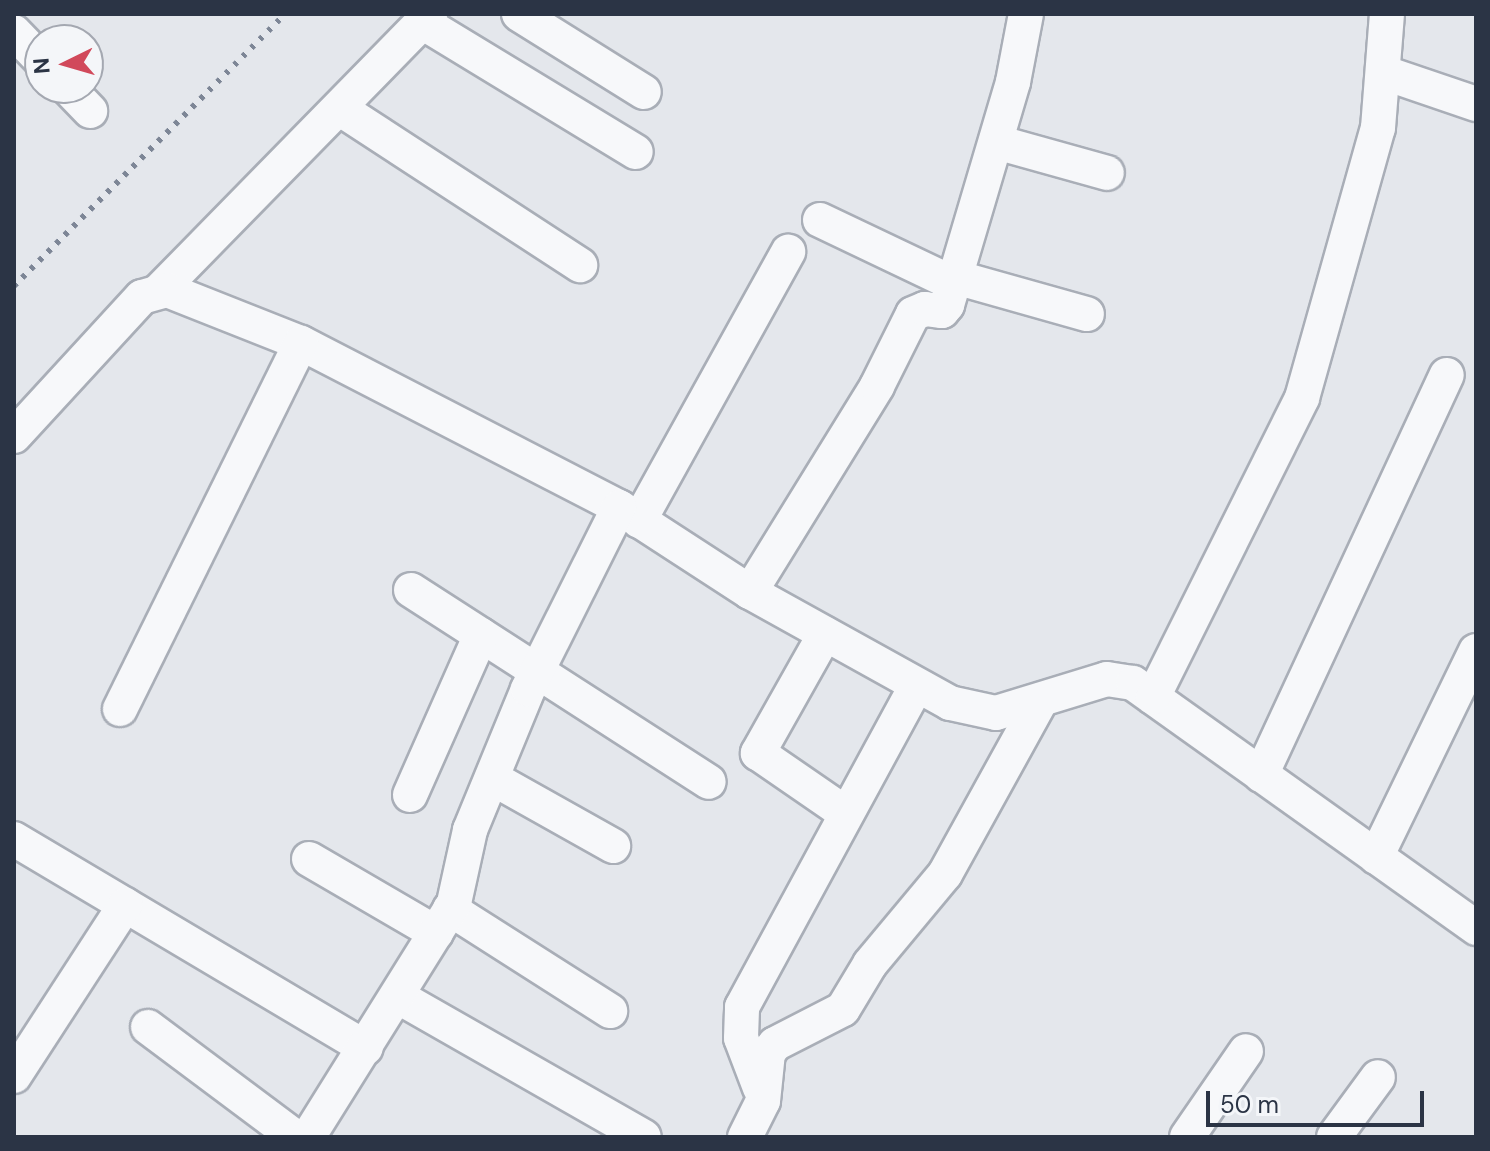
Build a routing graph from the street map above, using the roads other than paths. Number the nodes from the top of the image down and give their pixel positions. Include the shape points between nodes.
1 (519, 14) edge
2 (1026, 14) edge
3 (1387, 14) edge
4 (426, 18) edge
5 (1385, 73) junction
6 (644, 92) dead end
7 (1476, 104) edge
8 (339, 108) junction
9 (996, 142) junction
10 (636, 152) dead end
11 (1107, 173) dead end
12 (820, 220) dead end
13 (788, 252) dead end
14 (580, 265) dead end
15 (954, 281) junction
16 (160, 290) junction
17 (1087, 314) dead end
18 (301, 343) junction
19 (1447, 375) dead end
20 (14, 436) edge
21 (629, 514) junction
22 (411, 590) dead end
23 (750, 592) junction
24 (825, 634) junction
25 (481, 635) junction
26 (1476, 651) edge
27 (537, 672) junction
28 (916, 686) junction
29 (1153, 697) junction
30 (1041, 700) junction
31 (120, 709) dead end
32 (1261, 775) junction
33 (492, 778) junction
34 (709, 782) dead end
35 (410, 795) dead end
36 (844, 812) junction
37 (14, 839) edge
38 (613, 846) dead end
39 (1376, 857) junction
40 (309, 859) dead end
41 (125, 905) junction
42 (443, 921) junction
43 (1476, 928) edge
44 (397, 996) junction
45 (610, 1011) dead end
46 (148, 1027) dead end
47 (366, 1048) junction
48 (1246, 1051) dead end
49 (14, 1076) edge
50 (1378, 1077) dead end
51 (763, 1096) junction
52 (295, 1137) edge
53 (308, 1137) edge
54 (644, 1137) edge
55 (745, 1137) edge
56 (1187, 1137) edge
57 (1334, 1137) edge

1 - 6 street
2 - 9 street
3 - 5 street
4 - 8 street
4 - 10 street
5 - 7 street
5 - 29 street via 1378,128 1302,398
8 - 14 street
8 - 16 street
9 - 11 street
9 - 15 street
12 - 15 street
13 - 21 street
15 - 17 street
15 - 23 street via 942,311 918,309 913,314 877,386
16 - 18 street
16 - 20 street via 142,297
18 - 21 street
18 - 31 street
19 - 32 street
21 - 23 street
21 - 27 street
22 - 25 street
23 - 24 street
24 - 28 street
24 - 36 street via 758,753
25 - 27 street
25 - 35 street
26 - 39 street
27 - 33 street
27 - 34 street
28 - 30 street via 950,703 996,713
28 - 36 street
29 - 30 street via 1133,683 1107,679
29 - 32 street
30 - 51 street via 935,889 870,964 843,1009 775,1044 764,1065
32 - 39 street
33 - 38 street
33 - 42 street
36 - 51 street via 742,1007 741,1038
37 - 41 street
39 - 43 street
40 - 42 street
41 - 47 street
41 - 49 street
42 - 44 street
42 - 45 street
44 - 47 street
44 - 54 street
46 - 52 street
47 - 53 street
48 - 56 street
50 - 57 street
51 - 55 street

